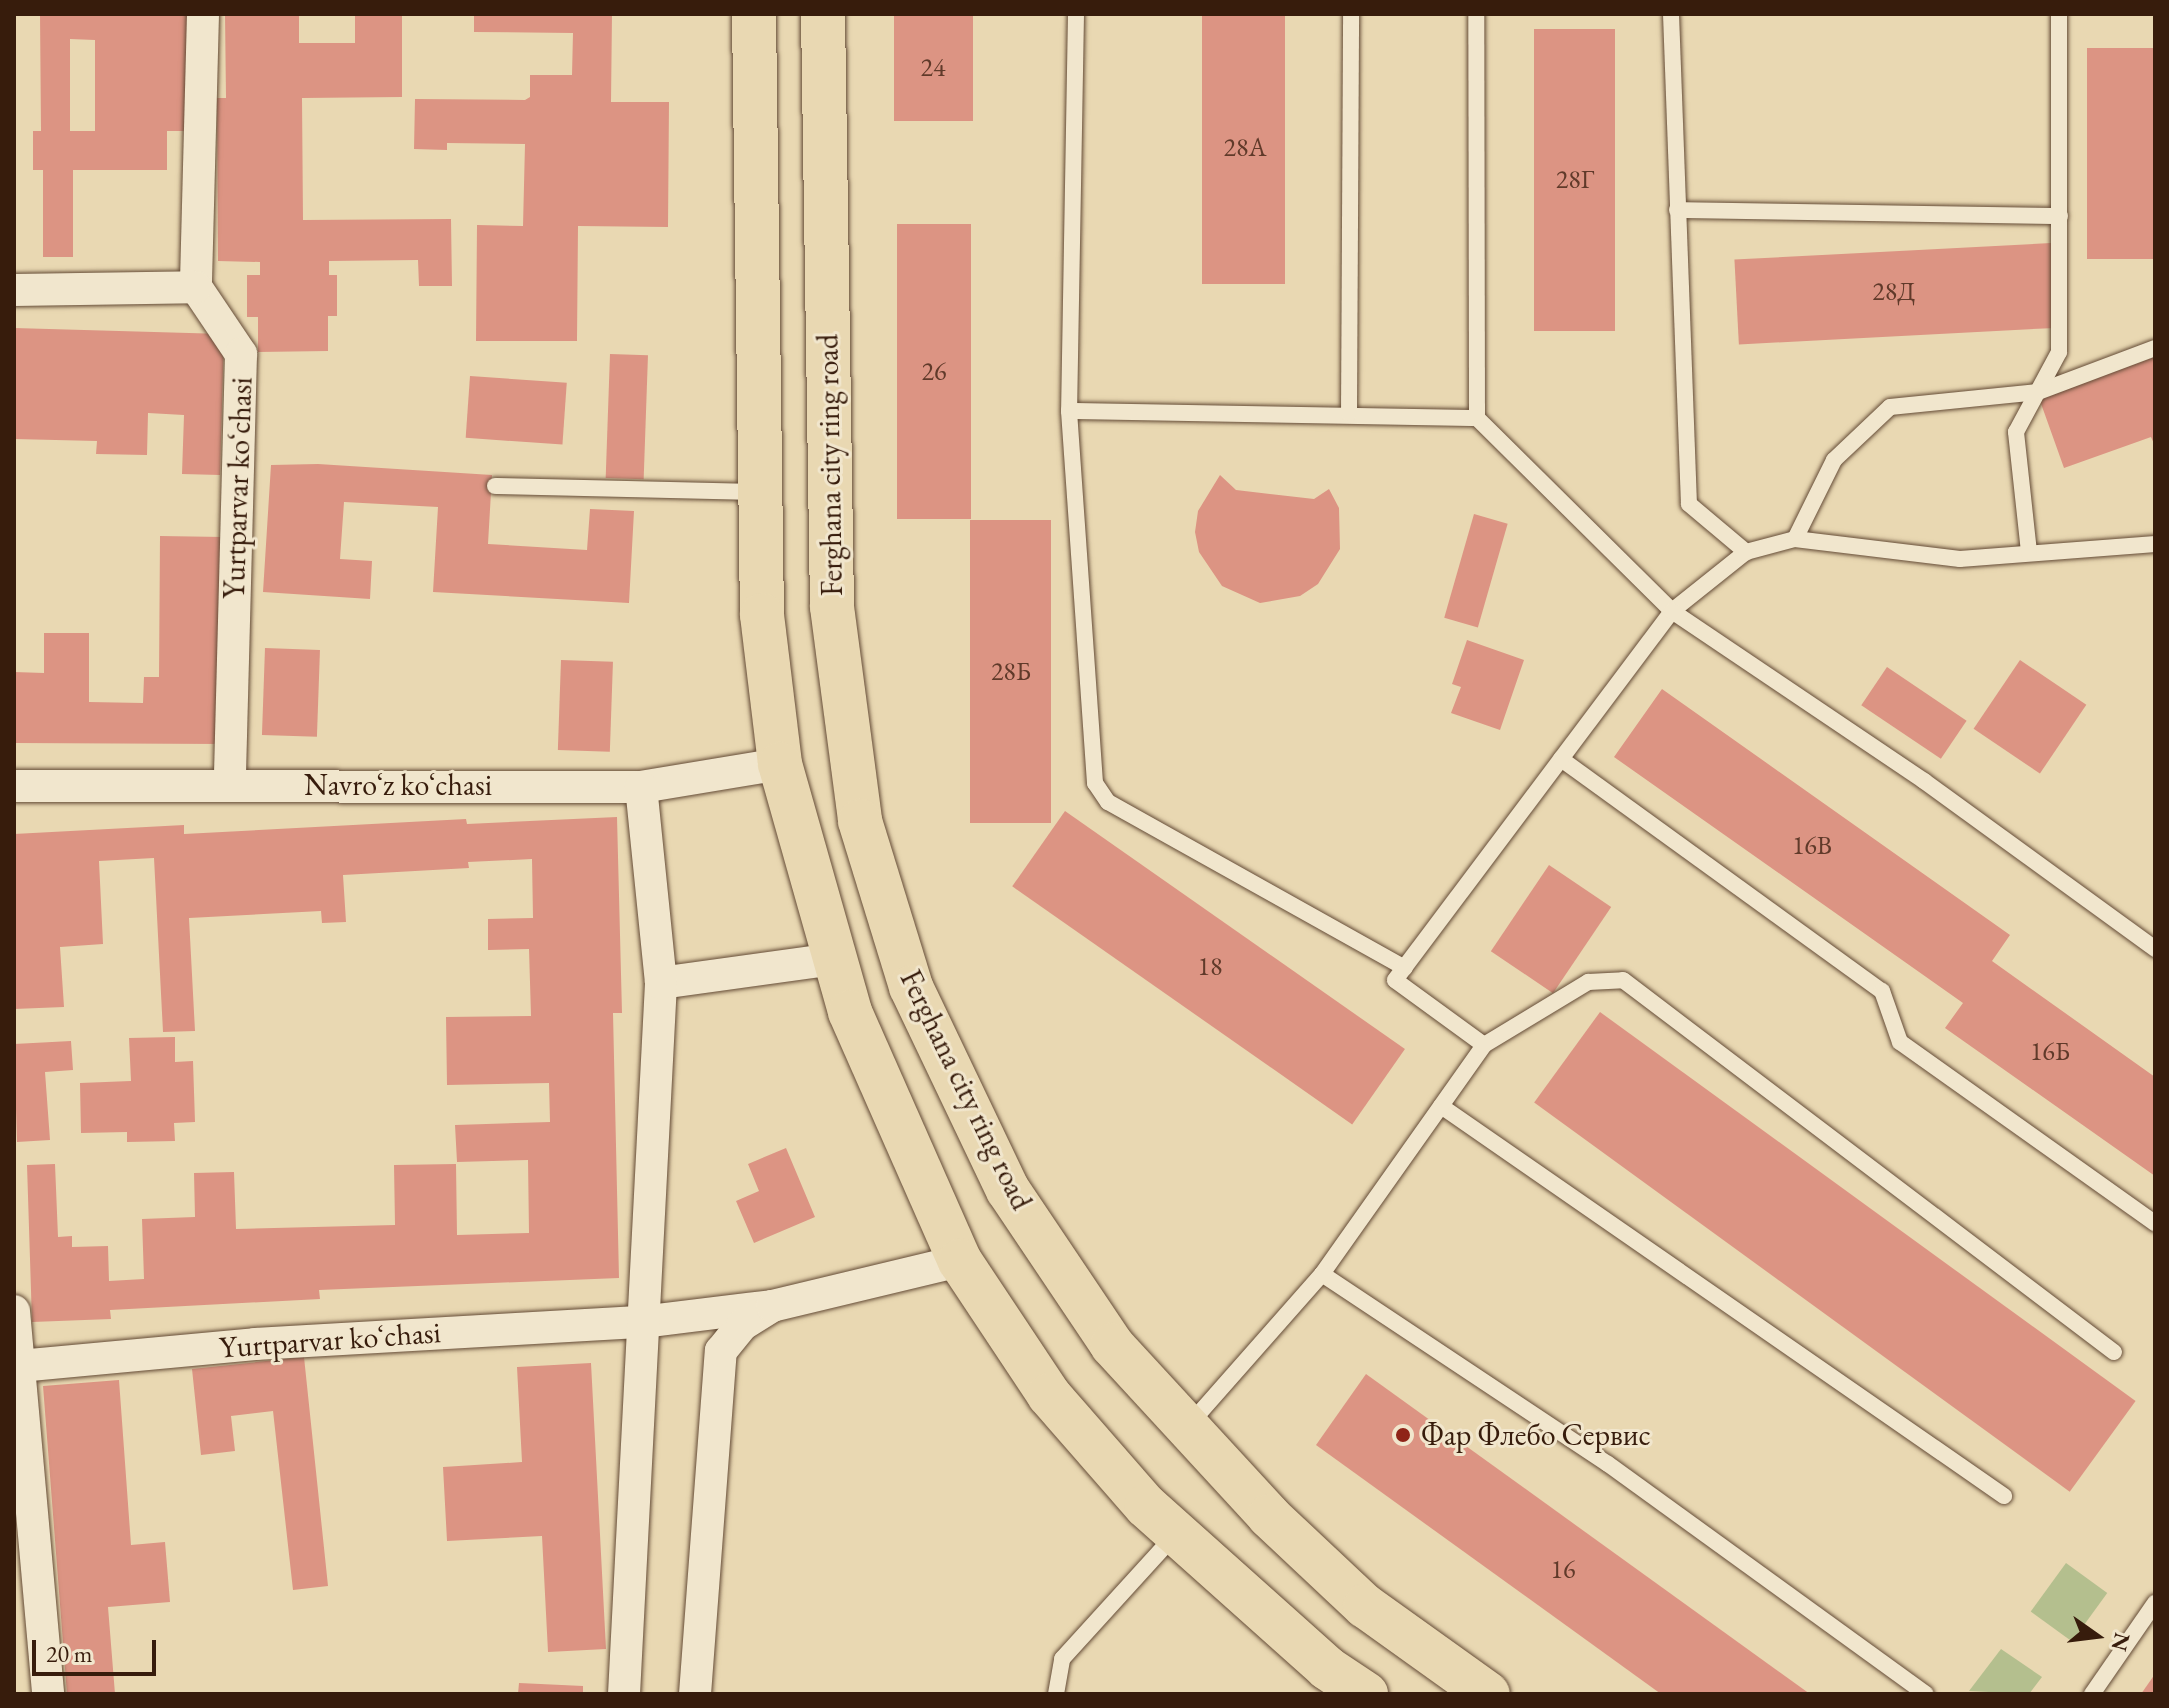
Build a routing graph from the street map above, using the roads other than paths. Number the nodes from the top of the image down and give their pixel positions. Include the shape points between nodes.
1 (203, 14) edge
2 (754, 14) edge
3 (823, 14) edge
4 (1076, 14) edge
5 (1351, 14) edge
6 (1476, 14) edge
7 (1671, 14) edge
8 (2059, 14) edge
9 (1677, 210) junction
10 (2060, 216) junction
11 (196, 287) junction
12 (14, 290) edge
13 (2155, 348) edge
14 (2038, 392) junction
15 (1069, 411) junction
16 (1349, 413) junction
17 (1477, 418) junction
18 (495, 486) dead end
19 (761, 492) junction
20 (1795, 539) junction
21 (2155, 544) edge
22 (1746, 552) junction
23 (2029, 552) junction
24 (1672, 611) junction
25 (1561, 759) junction
26 (780, 764) junction
27 (230, 785) junction
28 (14, 786) edge
29 (641, 787) junction
30 (2155, 949) edge
31 (835, 959) junction
32 (1405, 968) junction
33 (661, 983) junction
34 (924, 1014) junction
35 (862, 1038) junction
36 (1484, 1045) junction
37 (1441, 1106) junction
38 (2155, 1223) edge
39 (960, 1261) junction
40 (1322, 1274) junction
41 (772, 1306) junction
42 (14, 1311) edge
43 (642, 1322) junction
44 (2114, 1352) dead end
45 (19, 1366) junction
46 (1187, 1427) junction
47 (2004, 1496) dead end
48 (1177, 1533) junction
49 (2155, 1603) edge
50 (48, 1694) edge
51 (624, 1694) edge
52 (695, 1694) edge
53 (1056, 1694) edge
54 (1366, 1694) edge
55 (1488, 1694) edge
56 (1926, 1694) edge
57 (2092, 1694) edge

1 - 11 street
2 - 19 highway
3 - 34 highway, Ferghana city ring road via 832,607 841,700 860,821
4 - 15 lane
5 - 16 lane
6 - 17 lane
7 - 9 lane
8 - 10 lane
9 - 10 lane
9 - 22 lane via 1689,504
10 - 14 lane via 2059,352
11 - 12 street
11 - 27 street, Yurtparvar koʻchasi via 241,354
13 - 14 lane
14 - 20 lane via 1890,407 1834,460
14 - 23 lane via 2016,432
15 - 16 lane
15 - 32 lane via 1095,783 1108,802
16 - 17 lane
17 - 24 lane
18 - 19 lane
19 - 26 highway via 762,615
20 - 22 lane
20 - 23 lane via 1960,559
21 - 23 lane
22 - 24 lane
24 - 25 lane
24 - 30 lane via 1924,781
25 - 32 lane
25 - 38 lane via 1882,991 1900,1042
26 - 29 street, Navroʻz koʻchasi
26 - 31 highway
27 - 28 street, Navroʻz koʻchasi
27 - 29 street, Navroʻz koʻchasi
29 - 33 street
31 - 33 street
31 - 35 highway
32 - 36 lane via 1395,980
33 - 43 street
34 - 35 highway
34 - 46 highway, Ferghana city ring road via 1008,1190 1112,1345
35 - 39 highway
36 - 37 lane
36 - 44 lane via 1588,982 1623,980
37 - 40 lane
37 - 47 lane
39 - 41 street
39 - 48 highway via 1049,1395
40 - 46 lane
40 - 56 lane via 1608,1464
41 - 43 street, Yurtparvar koʻchasi
41 - 52 street via 742,1325 721,1351
42 - 45 street
43 - 45 street, Yurtparvar koʻchasi via 255,1344
43 - 51 street
45 - 50 street
46 - 55 highway, Ferghana city ring road via 1269,1516 1365,1606
48 - 53 lane via 1062,1659
48 - 54 highway via 1327,1668
49 - 57 lane

